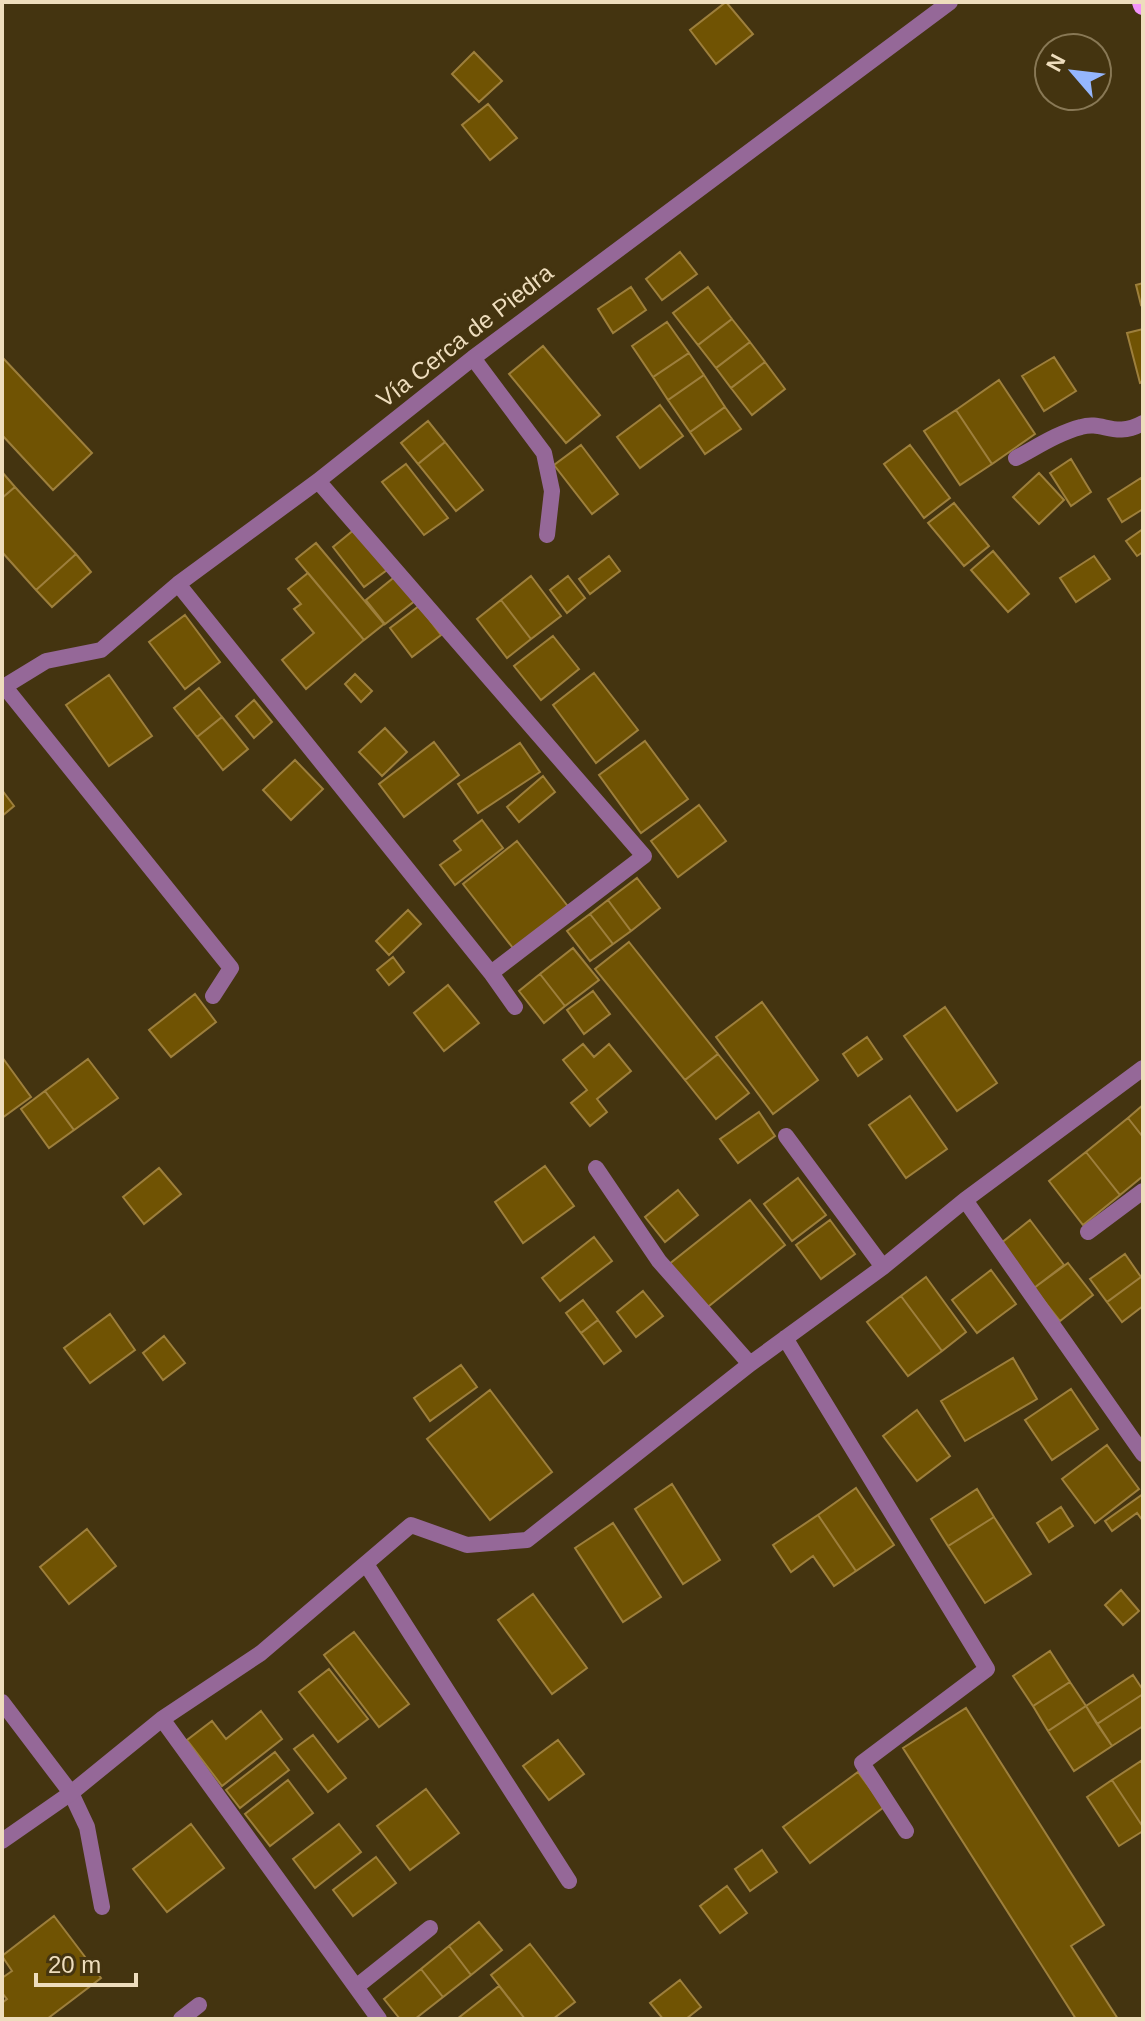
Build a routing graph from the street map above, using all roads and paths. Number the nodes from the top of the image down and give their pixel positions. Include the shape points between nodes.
1 (950, 2) edge
2 (473, 358) junction
3 (1143, 423) edge
4 (1016, 458) dead end
5 (318, 481) junction
6 (547, 535) dead end
7 (178, 584) junction
8 (3, 687) edge
9 (491, 973) junction
10 (213, 996) dead end
11 (515, 1007) dead end
12 (1143, 1068) edge
13 (786, 1136) dead end
14 (596, 1168) dead end
15 (1143, 1191) edge
16 (965, 1200) junction
17 (1088, 1232) dead end
18 (883, 1267) junction
19 (785, 1338) junction
20 (750, 1364) junction
21 (1143, 1454) edge
22 (366, 1564) junction
23 (2, 1702) edge
24 (162, 1719) junction
25 (71, 1793) junction
26 (906, 1831) dead end
27 (2, 1841) edge
28 (569, 1881) dead end
29 (102, 1907) dead end
30 (430, 1928) dead end
31 (356, 1987) junction
32 (199, 2005) dead end
33 (181, 2019) edge
34 (379, 2019) edge

1 - 2 street, Vía Cerca de Piedra
2 - 5 street, Vía Cerca de Piedra
2 - 6 street via 544,453 552,491
3 - 4 street via 1123,431 1084,425
5 - 7 street, Vía Cerca de Piedra
5 - 9 street via 644,856
7 - 8 street, Vía Cerca de Piedra via 101,650 46,661
7 - 9 street
8 - 10 street via 231,968
9 - 11 street
12 - 16 street
13 - 18 street
14 - 20 street via 659,1261
15 - 17 street
16 - 18 street
16 - 21 street
18 - 19 street
19 - 20 street
19 - 26 street via 987,1669 862,1763
20 - 22 street via 527,1540 467,1545 411,1525
22 - 24 street via 261,1653
22 - 28 street
23 - 25 street
24 - 25 street
24 - 31 street
25 - 27 street
25 - 29 street via 87,1827
30 - 31 street
31 - 34 street
32 - 33 street

